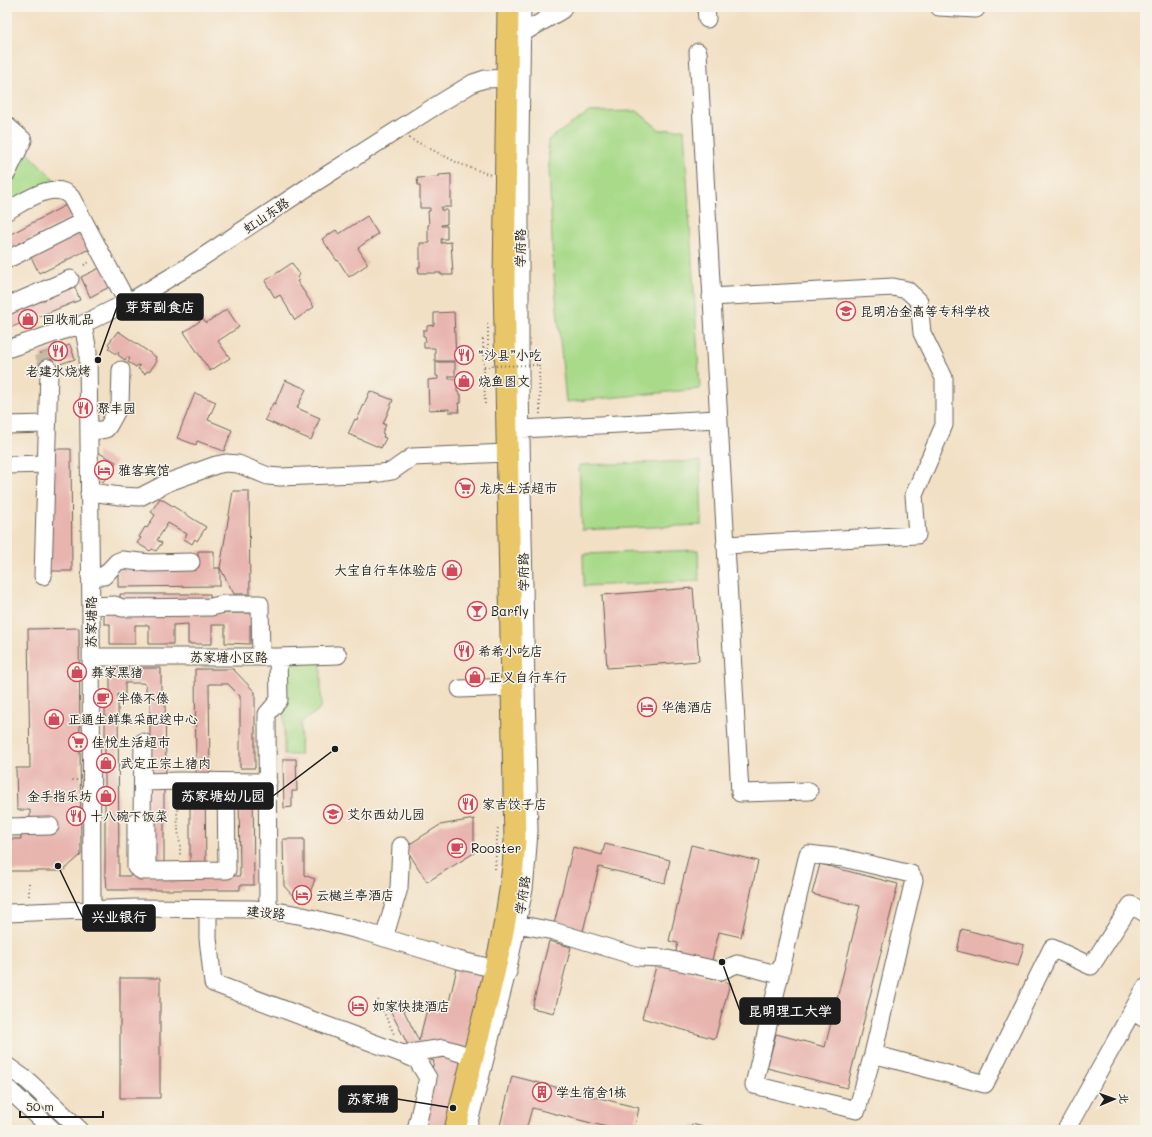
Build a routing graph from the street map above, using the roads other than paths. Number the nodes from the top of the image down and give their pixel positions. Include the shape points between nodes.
1 (508, 7) edge
2 (522, 7) edge
3 (563, 7) edge
4 (939, 7) edge
5 (976, 10) dead end
6 (521, 34) junction
7 (698, 52) dead end
8 (514, 78) junction
9 (7, 126) edge
10 (7, 173) edge
11 (7, 211) edge
12 (84, 220) junction
13 (7, 258) edge
14 (70, 279) dead end
15 (711, 297) junction
16 (128, 302) junction
17 (7, 306) edge
18 (83, 324) junction
19 (8, 346) edge
20 (43, 353) junction
21 (121, 370) dead end
22 (718, 419) junction
23 (47, 424) junction
24 (7, 425) edge
25 (521, 429) junction
26 (89, 431) junction
27 (508, 453) junction
28 (46, 464) junction
29 (7, 465) edge
30 (89, 494) junction
31 (725, 545) junction
32 (192, 562) dead end
33 (42, 576) dead end
34 (90, 578) junction
35 (91, 606) junction
36 (338, 655) dead end
37 (91, 657) junction
38 (261, 657) junction
39 (278, 657) junction
40 (512, 687) junction
41 (460, 689) dead end
42 (143, 742) dead end
43 (143, 782) junction
44 (226, 782) junction
45 (268, 782) junction
46 (809, 792) dead end
47 (50, 826) dead end
48 (7, 827) edge
49 (400, 846) dead end
50 (268, 910) junction
51 (1145, 913) edge
52 (7, 914) edge
53 (208, 914) junction
54 (92, 915) junction
55 (7, 924) edge
56 (517, 924) junction
57 (384, 938) junction
58 (780, 975) junction
59 (505, 977) junction
60 (1145, 988) edge
61 (1138, 1015) edge
62 (403, 1054) junction
63 (873, 1054) junction
64 (473, 1057) junction
65 (7, 1066) edge
66 (7, 1088) edge
67 (53, 1130) edge
68 (80, 1130) edge
69 (416, 1130) edge
70 (455, 1130) edge
71 (467, 1130) edge
72 (1066, 1130) edge

1 - 8 main road, 学府路
2 - 6 street, 学府路
3 - 6 street
4 - 5 street
6 - 8 street, 学府路
7 - 15 street
8 - 16 street, 虹山东路 via 485,79 473,83 186,268
8 - 25 street, 学府路 via 520,255
8 - 27 main road, 学府路 via 506,181 504,280
9 - 10 street via 23,140
11 - 12 street via 40,193 63,192 71,197
12 - 13 street
12 - 16 street
14 - 17 street
15 - 22 street
15 - 31 street via 893,287 907,290 919,301 922,333 944,378 944,425 914,495 916,535
16 - 18 street, 虹山东路
18 - 20 street, 虹山东路
18 - 26 street, 苏家塘路 via 88,352
19 - 20 street, 虹山东路
20 - 23 street via 49,372
21 - 26 street via 120,405 117,412 106,429
22 - 25 street
22 - 31 street
23 - 24 street
23 - 28 street
25 - 56 street, 学府路 via 528,858
26 - 30 street, 苏家塘路
27 - 30 street via 412,457 392,471 381,473 280,478 238,464 226,463 169,482 140,497
27 - 40 main road, 学府路
28 - 29 street
28 - 33 street
30 - 34 street, 苏家塘路
31 - 46 street via 740,793
32 - 34 street via 150,563 122,560 104,576
34 - 35 street, 苏家塘路
35 - 37 street, 苏家塘路
35 - 38 street via 211,607 217,603 260,604
36 - 39 street
37 - 38 street, 苏家塘小区路
37 - 54 street, 苏家塘路
38 - 39 street, 苏家塘小区路
39 - 45 street, 苏家塘小区路 via 279,700 267,714
40 - 41 street
40 - 59 main road, 学府路 via 515,842 507,912
42 - 43 street
43 - 44 street
43 - 44 street via 142,820 136,820 136,867 142,871 226,870
44 - 45 street
45 - 50 street, 苏家塘小区路
47 - 48 street
49 - 57 street via 399,888
50 - 53 street, 建设路
50 - 57 street, 建设路 via 299,915
51 - 63 street via 1131,905 1091,966 1052,948 985,1084
52 - 54 street, 建设路
53 - 54 street, 建设路
53 - 59 street, 建设路 via 299,926 455,971
53 - 62 street via 208,938 214,983
54 - 55 street, 建设路
56 - 58 street via 552,931 638,956 663,958 721,971 737,964
56 - 59 street, 学府路
57 - 59 street, 建设路
58 - 63 street via 754,1085 857,1110
58 - 63 street via 808,854 842,858 911,874 914,880
59 - 64 main road, 学府路
59 - 71 street, 学府路
60 - 61 street
61 - 72 street
62 - 64 street via 444,1048
62 - 69 street via 417,1060 428,1078
64 - 70 main road, 学府路
65 - 68 street via 28,1081
66 - 67 street

